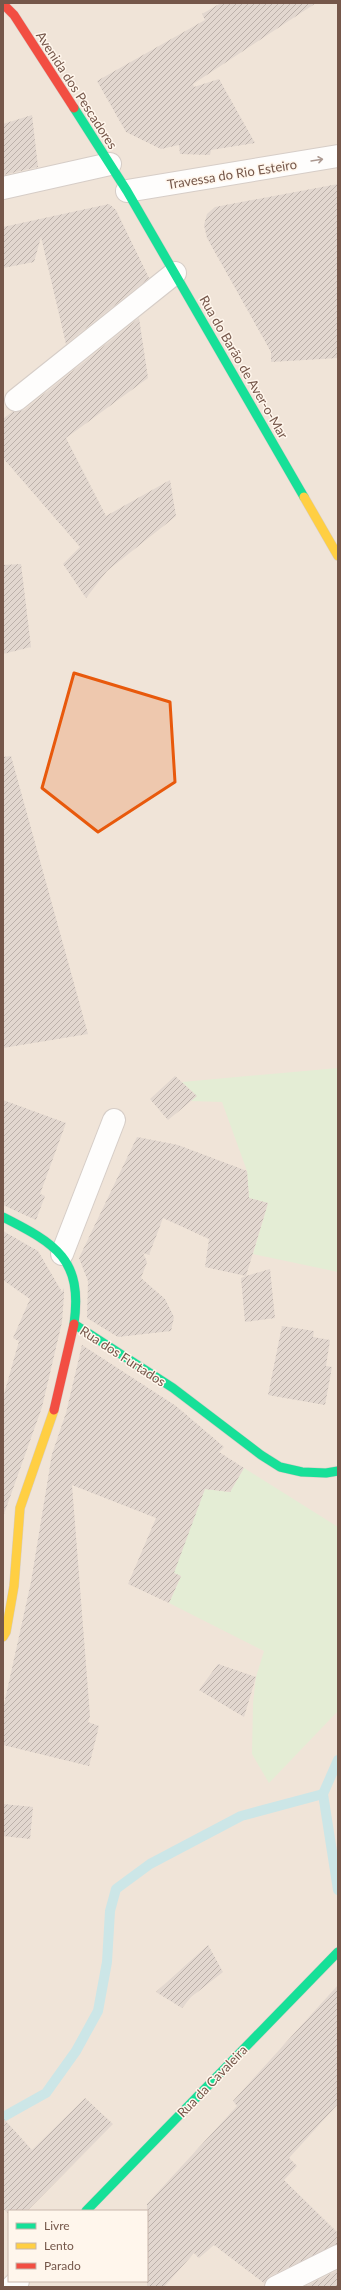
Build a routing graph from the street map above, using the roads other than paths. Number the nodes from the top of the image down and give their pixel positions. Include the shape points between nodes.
1 (3, 4) edge
2 (338, 156) edge
3 (110, 164) junction
4 (3, 188) edge
5 (127, 191) junction
6 (175, 273) junction
7 (16, 400) dead end
8 (338, 556) edge
9 (114, 1120) dead end
10 (3, 1217) edge
11 (62, 1254) junction
12 (74, 1324) junction
13 (338, 1471) edge
14 (3, 1637) edge
15 (338, 1952) edge
16 (87, 2210) edge
17 (338, 2256) edge
18 (276, 2287) edge

1 - 3 street, Avenida dos Pescadores via 14,16
5 -> 2 street, Travessa do Rio Esteiro
3 - 4 street
3 - 5 street, Avenida dos Pescadores
5 - 6 street, Rua do Barão de Aver-o-Mar
6 - 7 street
6 - 8 street, Rua do Barão de Aver-o-Mar
9 - 11 street
10 - 11 street via 32,1232
11 - 12 street, Rua dos Furtados via 75,1278 77,1298
12 - 13 street, Rua dos Furtados via 173,1388 280,1467 302,1472
12 - 14 street via 54,1410 20,1508 14,1586
15 - 16 street, Rua da Cavaleira
17 - 18 street

